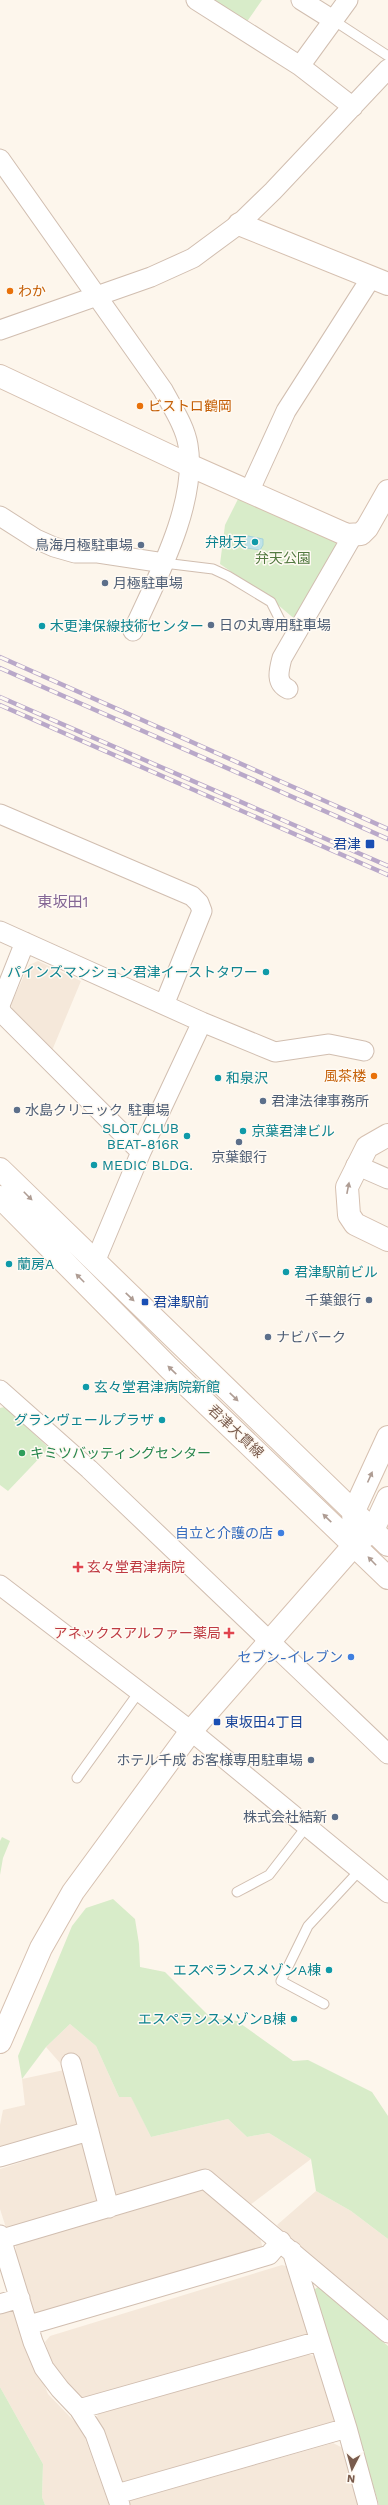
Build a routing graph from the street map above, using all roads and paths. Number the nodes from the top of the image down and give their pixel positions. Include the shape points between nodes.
1 (196, 0) edge
2 (301, 0) edge
3 (348, 0) edge
4 (333, 20) junction
5 (388, 56) edge
6 (300, 66) junction
7 (388, 69) edge
8 (353, 107) junction
9 (0, 159) edge
10 (239, 224) junction
11 (380, 281) edge
12 (96, 295) junction
13 (0, 330) edge
14 (0, 376) edge
15 (189, 465) junction
16 (388, 491) edge
17 (249, 492) junction
18 (0, 516) edge
19 (353, 535) junction
20 (164, 563) junction
21 (133, 631) dead end
22 (296, 635) junction
23 (288, 689) dead end
24 (0, 814) edge
25 (0, 931) edge
26 (25, 942) junction
27 (164, 1005) junction
28 (0, 1006) edge
29 (202, 1022) junction
30 (364, 1051) dead end
31 (388, 1135) edge
32 (141, 1152) junction
33 (356, 1165) junction
34 (0, 1170) edge
35 (388, 1179) edge
36 (0, 1198) edge
37 (388, 1240) edge
38 (95, 1262) junction
39 (0, 1390) edge
40 (388, 1437) edge
41 (388, 1498) edge
42 (353, 1513) junction
43 (373, 1530) junction
44 (355, 1544) junction
45 (388, 1544) edge
46 (388, 1578) edge
47 (0, 1585) edge
48 (268, 1642) junction
49 (140, 1692) junction
50 (191, 1731) junction
51 (388, 1754) edge
52 (77, 1778) dead end
53 (307, 1826) junction
54 (360, 1870) junction
55 (238, 1892) dead end
56 (388, 1893) edge
57 (324, 2004) dead end
58 (0, 2042) edge
59 (71, 2063) dead end
60 (89, 2131) junction
61 (0, 2157) edge
62 (109, 2208) junction
63 (1, 2237) edge
64 (286, 2246) junction
65 (20, 2298) junction
66 (0, 2304) edge
67 (29, 2325) junction
68 (388, 2333) edge
69 (319, 2341) junction
70 (79, 2410) junction
71 (347, 2428) junction
72 (118, 2499) edge
73 (368, 2505) edge

1 - 6 street
2 - 4 street
3 - 4 street
4 - 5 lane
4 - 6 street
6 - 8 street
7 - 8 street
8 - 10 street
9 - 12 street
10 - 11 street
10 - 12 street via 193,258 151,277
11 - 17 street via 286,411
12 - 13 street
12 - 15 street via 163,390 182,427 188,445
14 - 15 street
15 - 17 street
15 - 20 street via 184,506
16 - 19 street via 367,528 361,534
17 - 19 street
18 - 20 street via 36,539 61,549 75,553 98,553
19 - 22 street
20 - 21 street
20 - 22 lane via 213,569 228,576 271,602 280,620
22 - 23 street via 282,658 278,671 279,680 283,687
24 - 27 street via 192,896 199,903 202,911
25 - 26 street
26 - 27 street
26 - 28 street
27 - 29 street
28 - 32 street via 2,1013
29 - 30 street via 275,1052 329,1044
29 - 32 street
31 - 33 street via 367,1146
32 - 38 street
33 - 35 street
37 -> 33 street via 355,1224 349,1214 347,1187
34 -> 38 street, 君津大貫線
44 -> 36 street, 君津大貫線 via 169,1368
38 -> 42 street, 君津大貫線
39 - 48 street via 89,1469
42 -> 40 street
41 - 43 street
42 - 43 street, 君津大貫線
42 - 44 street
43 - 44 street
43 - 45 street, 君津大貫線
46 -> 44 street, 君津大貫線
44 - 48 street
47 - 49 street
48 - 50 street
48 - 51 street
49 - 50 street
49 - 52 lane
50 - 53 street
50 - 58 street via 73,1892 54,1922
53 - 54 street
53 - 55 lane via 269,1875
54 - 56 street
54 - 57 lane via 308,1926 281,1981
59 - 60 street
60 - 61 street
60 - 62 street
62 - 63 street
62 - 64 street via 205,2179
63 - 65 street
64 - 67 street via 269,2255
64 - 68 street
64 - 69 street
65 - 66 street
65 - 67 street
67 - 70 street via 44,2368
69 - 70 street
69 - 71 street
70 - 72 street via 95,2434
71 - 72 street
71 - 73 street

